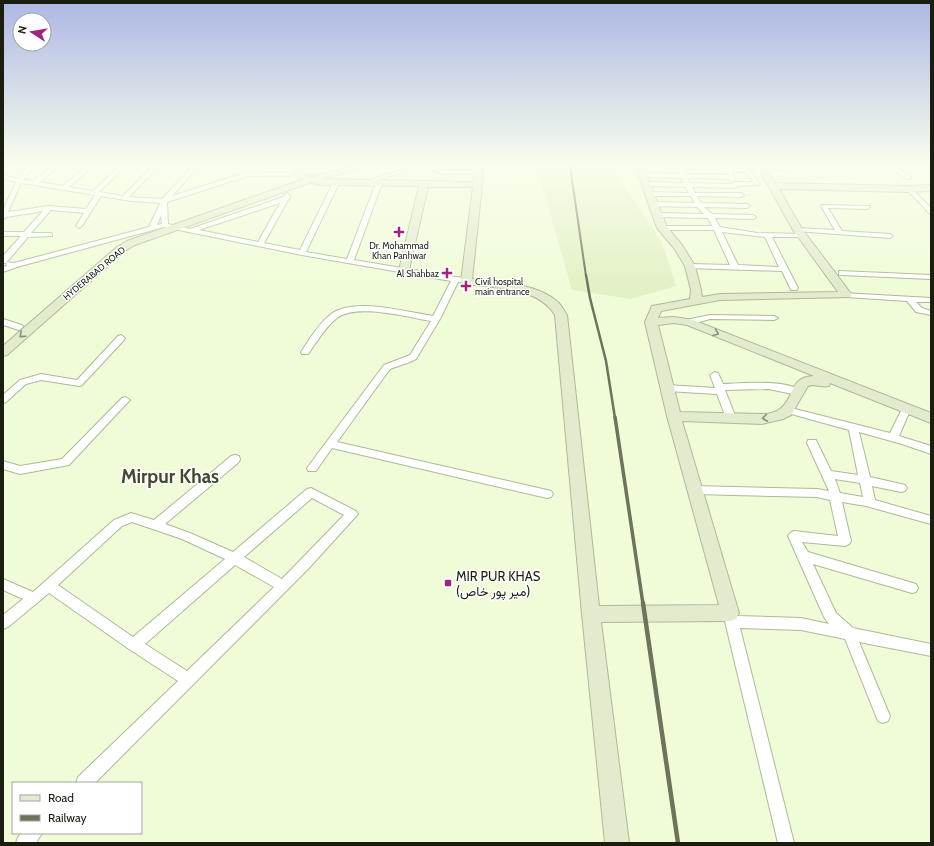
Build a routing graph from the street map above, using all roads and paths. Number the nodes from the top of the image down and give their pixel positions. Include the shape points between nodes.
1 (91, 205) edge
2 (162, 205) edge
3 (165, 205) edge
4 (231, 205) edge
5 (247, 205) edge
6 (283, 205) edge
7 (325, 205) edge
8 (371, 205) edge
9 (419, 205) edge
10 (473, 205) edge
11 (653, 205) edge
12 (699, 205) edge
13 (722, 205) edge
14 (785, 205) edge
15 (747, 206) joint
16 (867, 207) dead end
17 (49, 208) junction
18 (88, 211) junction
19 (4, 212) edge
20 (656, 215) junction
21 (709, 216) junction
22 (752, 218) junction
23 (79, 226) dead end
24 (169, 226) junction
25 (152, 228) junction
26 (662, 228) junction
27 (716, 228) junction
28 (190, 231) junction
29 (800, 233) junction
30 (840, 233) junction
31 (3, 234) edge
32 (26, 234) junction
33 (50, 235) dead end
34 (757, 235) junction
35 (767, 236) junction
36 (890, 236) dead end
37 (260, 245) junction
38 (302, 253) junction
39 (350, 261) junction
40 (3, 262) edge
41 (14, 265) junction
42 (690, 266) junction
43 (735, 267) junction
44 (784, 269) junction
45 (3, 270) edge
46 (404, 270) junction
47 (842, 273) dead end
48 (931, 277) edge
49 (461, 280) junction
50 (794, 288) dead end
51 (846, 295) junction
52 (910, 299) junction
53 (931, 300) edge
54 (696, 301) junction
55 (931, 313) edge
56 (774, 318) dead end
57 (436, 319) junction
58 (3, 322) edge
59 (651, 322) junction
60 (689, 322) junction
61 (19, 327) junction
62 (121, 338) dead end
63 (3, 340) edge
64 (3, 352) edge
65 (305, 352) dead end
66 (716, 375) dead end
67 (667, 388) junction
68 (721, 389) junction
69 (797, 392) junction
70 (3, 400) edge
71 (124, 400) dead end
72 (787, 410) junction
73 (904, 413) junction
74 (674, 416) junction
75 (731, 418) junction
76 (931, 418) edge
77 (931, 424) edge
78 (853, 427) junction
79 (893, 437) junction
80 (812, 443) dead end
81 (330, 444) junction
82 (931, 450) edge
83 (235, 459) dead end
84 (3, 465) edge
85 (312, 468) dead end
86 (827, 474) junction
87 (864, 480) junction
88 (901, 488) dead end
89 (695, 490) junction
90 (546, 494) dead end
91 (835, 496) junction
92 (870, 503) junction
93 (931, 520) edge
94 (155, 526) junction
95 (803, 556) junction
96 (236, 559) junction
97 (3, 584) edge
98 (49, 586) junction
99 (283, 586) junction
100 (912, 588) dead end
101 (34, 598) junction
102 (591, 614) junction
103 (731, 617) junction
104 (3, 623) edge
105 (849, 633) junction
106 (134, 645) junction
107 (931, 650) edge
108 (188, 680) junction
109 (883, 716) dead end
110 (85, 782) edge
111 (33, 834) edge
112 (24, 843) edge
113 (617, 843) edge
114 (786, 843) edge

1 - 18 street
2 - 25 street
3 - 24 street
4 - 24 main road, HYDERABAD ROAD
5 - 28 street
6 - 37 street
7 - 38 street
8 - 39 street
9 - 46 main road
10 - 49 main road
11 - 20 main road
12 - 21 street
13 - 15 street
14 - 29 main road
15 - 22 street
16 - 30 street via 824,206
17 - 18 street
17 - 19 street
17 - 32 street
18 - 23 street
20 - 21 street
20 - 26 main road
21 - 22 street
21 - 27 street
22 - 34 street
24 - 25 street
24 - 28 street
24 - 61 main road, HYDERABAD ROAD via 127,241 116,248
24 -> 64 main road, HYDERABAD ROAD via 121,249
25 - 41 street
26 - 27 street
26 - 42 main road
27 - 34 street
27 - 43 street
28 - 37 street
29 - 30 street
29 - 35 street
29 - 51 main road
30 - 36 street
31 - 32 street
32 - 33 street
32 - 40 street
34 - 35 street
35 - 44 street
37 - 38 street
38 - 39 street
39 - 46 street
40 - 41 street
41 - 45 street
42 - 43 street
42 - 54 main road
43 - 44 street
44 - 50 street
46 - 49 street
47 - 48 street
49 - 57 street
49 - 102 main road via 535,293 559,310
51 - 52 street
51 - 54 main road via 720,297
52 - 53 street
52 - 55 street via 919,310
54 - 59 main road via 656,308
56 - 60 street via 710,317
57 - 65 street via 372,309 349,309 334,315
57 - 81 street via 414,357 387,367
58 - 61 street
59 - 60 main road
59 - 67 main road
60 -> 76 main road
61 - 63 main road, HYDERABAD ROAD
62 - 70 street via 79,383 41,377 23,382
66 - 68 street
67 - 68 street
67 - 74 main road
68 - 69 street via 773,386 786,387
68 - 75 street
69 - 72 main road
69 - 73 main road via 808,379 816,380
71 - 84 street via 65,462 20,470
72 -> 75 main road via 777,417
72 - 78 street
73 - 77 main road
73 - 79 street
74 - 75 main road
74 - 89 main road
78 - 79 street
78 - 87 street
79 - 82 street
80 - 86 street
81 - 85 street
81 - 90 street
83 - 94 street
86 - 87 street
86 - 91 street
87 - 88 street
87 - 92 street
89 - 91 street via 817,493
89 - 103 main road
91 - 92 street
91 - 95 street via 845,541 794,536
92 - 93 street
94 - 96 street via 186,536
94 - 98 street via 131,518 118,523
95 - 100 street
95 - 105 street via 831,617
96 - 99 street
96 - 99 street via 311,492 352,514
96 - 106 street
97 - 101 street
98 - 101 street
98 - 106 street
99 - 108 street
101 - 104 street
102 - 103 main road
102 - 113 main road
103 - 105 street via 802,624
103 - 114 street
105 - 107 street
105 - 109 street
106 - 108 street
108 - 110 street
111 - 112 street

